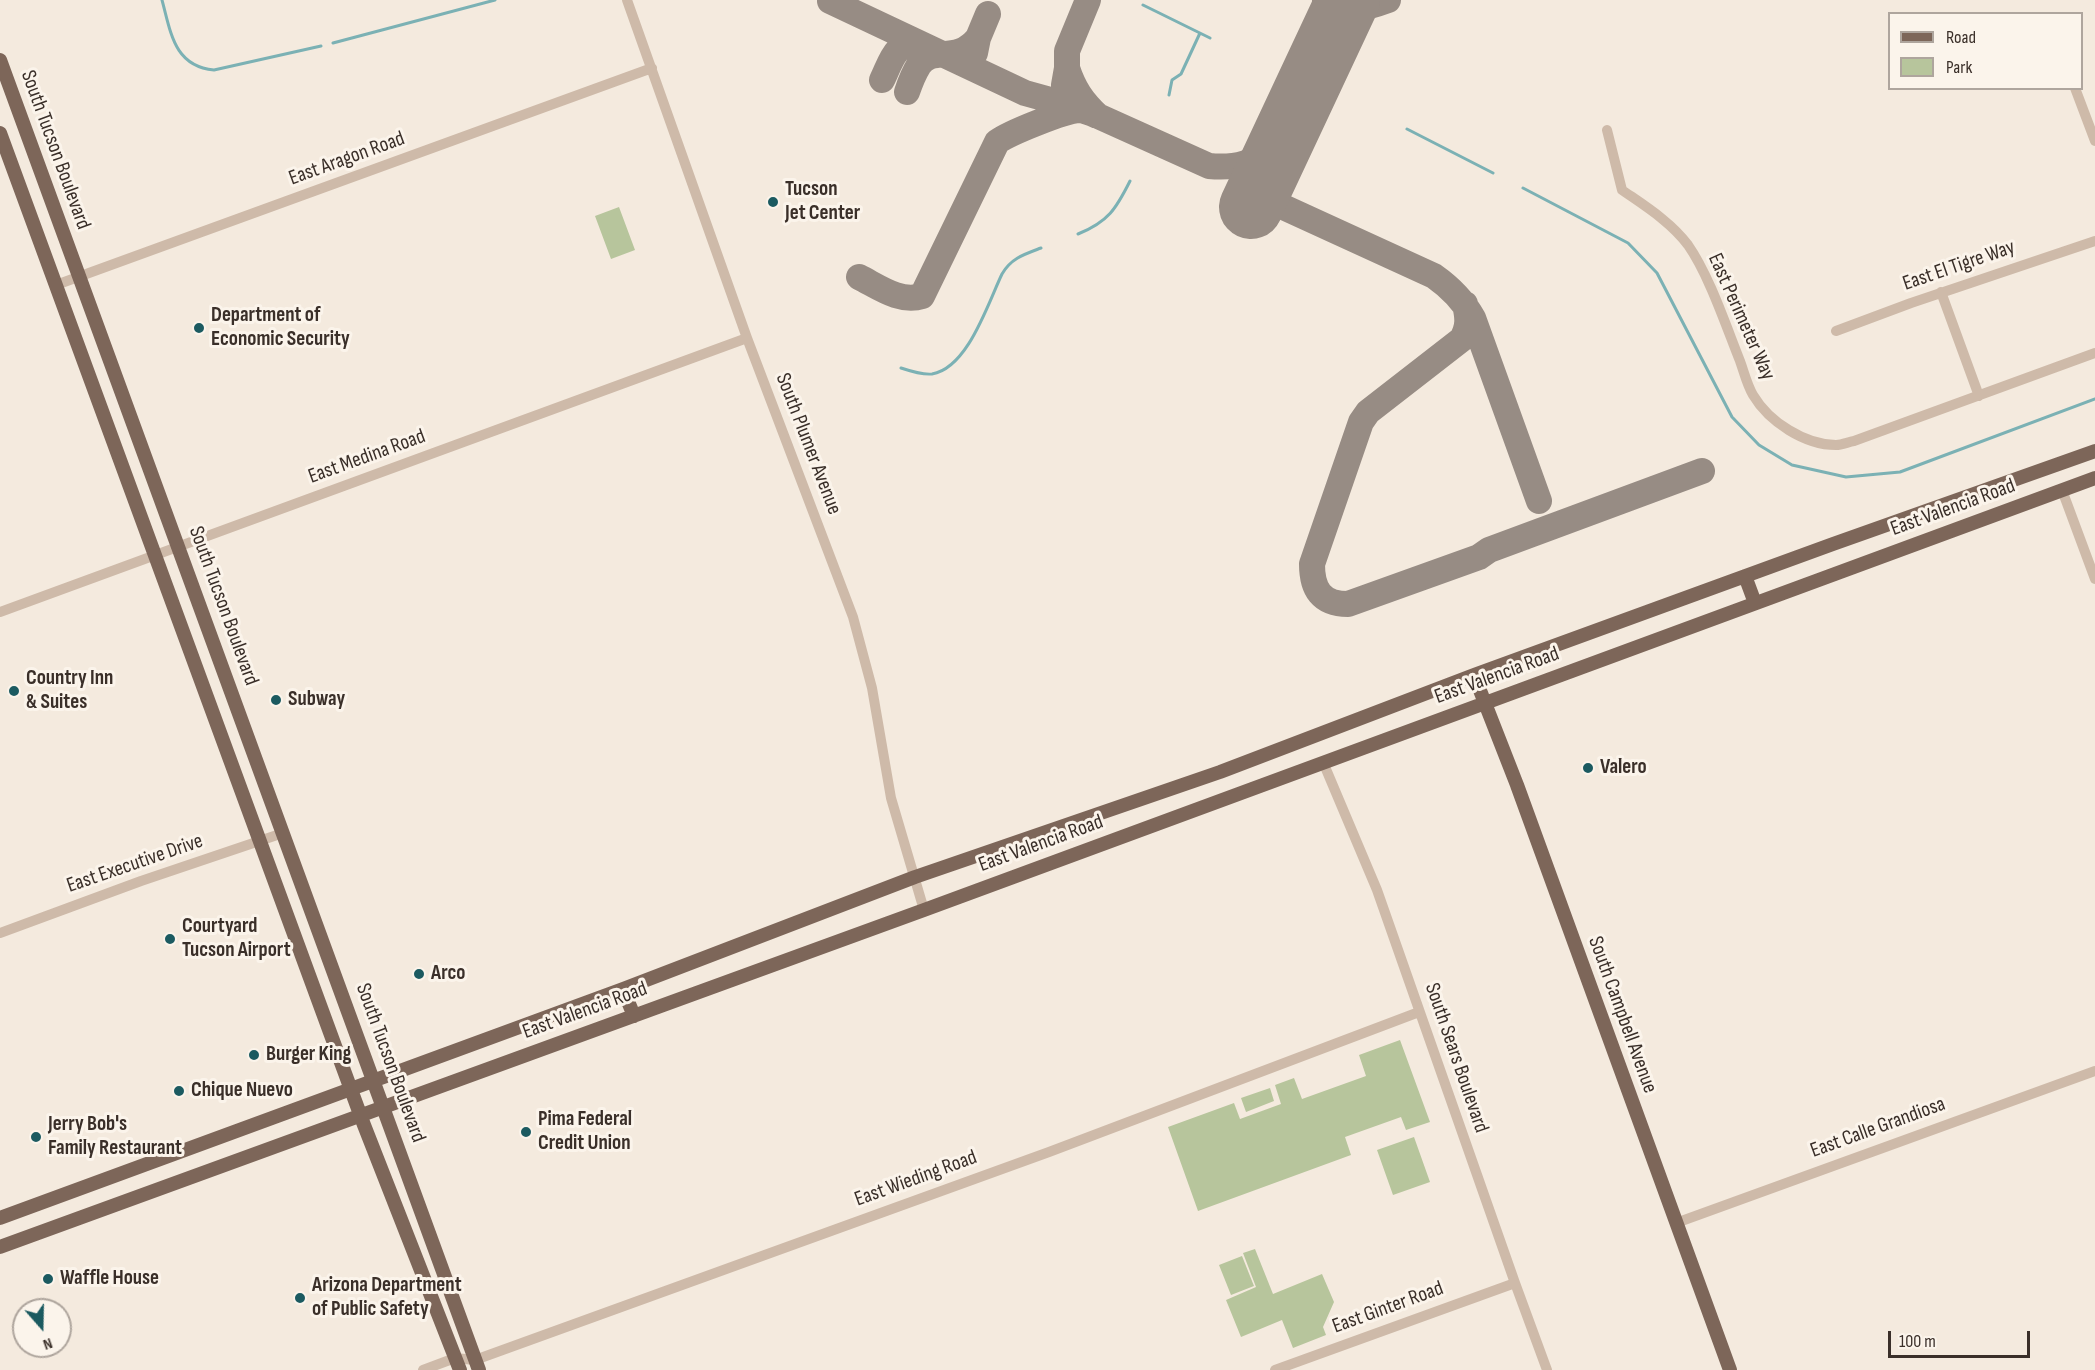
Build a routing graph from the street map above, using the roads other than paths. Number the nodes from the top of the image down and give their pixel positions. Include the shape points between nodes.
1 (627, 0) edge
2 (0, 60) edge
3 (652, 68) junction
4 (2076, 90) edge
5 (1607, 130) dead end
6 (0, 133) edge
7 (2095, 141) edge
8 (2095, 241) edge
9 (79, 277) junction
10 (56, 285) junction
11 (1941, 292) junction
12 (1836, 331) dead end
13 (747, 338) junction
14 (2095, 353) edge
15 (1979, 396) junction
16 (2095, 451) edge
17 (2095, 478) edge
18 (2062, 490) junction
19 (179, 547) junction
20 (155, 555) junction
21 (1745, 576) junction
22 (2095, 579) edge
23 (1755, 603) junction
24 (0, 612) edge
25 (1474, 675) junction
26 (1486, 703) junction
27 (1323, 762) junction
28 (283, 833) junction
29 (259, 842) junction
30 (915, 877) junction
31 (924, 910) junction
32 (0, 933) edge
33 (623, 989) junction
34 (1419, 1012) junction
35 (634, 1016) junction
36 (2095, 1071) edge
37 (374, 1080) junction
38 (351, 1088) junction
39 (384, 1107) junction
40 (361, 1114) junction
41 (77, 1191) junction
42 (86, 1215) junction
43 (0, 1218) edge
44 (1676, 1223) junction
45 (0, 1247) edge
46 (1515, 1283) junction
47 (457, 1364) edge
48 (477, 1365) edge
49 (423, 1370) edge
50 (1275, 1370) edge
51 (1548, 1370) edge
52 (1730, 1370) edge

1 - 3 street, South Plumer Avenue
2 - 9 main road, South Tucson Boulevard
3 - 9 street, East Aragon Road
3 - 13 street, South Plumer Avenue
4 - 7 street
5 - 15 street, East Perimeter Way via 1622,190 1662,218 1688,245 1753,395 1782,425 1803,437 1839,445
6 - 10 main road, South Tucson Boulevard
8 - 11 street, East El Tigre Way
9 - 10 street, East Aragon Road
9 - 19 main road, South Tucson Boulevard
10 - 20 main road, South Tucson Boulevard
11 - 12 street, East El Tigre Way
11 - 15 street
13 - 19 street, East Medina Road
13 - 30 street, South Plumer Avenue via 853,618 872,688 891,798
14 - 15 street, East Perimeter Way
16 - 21 main road, East Valencia Road
17 - 18 main road, East Valencia Road
18 - 22 street
18 - 23 main road, East Valencia Road
19 - 20 street, East Medina Road
19 - 28 main road, South Tucson Boulevard
20 - 24 street, East Medina Road
20 - 29 main road, South Tucson Boulevard
21 - 23 main road
21 - 25 main road, East Valencia Road
23 - 26 main road, East Valencia Road
25 - 26 main road, South Campbell Avenue
25 - 30 main road, East Valencia Road via 1220,772
26 - 27 main road, East Valencia Road
26 - 44 main road, South Campbell Avenue
27 - 31 main road, East Valencia Road
27 - 34 street, South Sears Boulevard via 1377,890
28 - 29 street, East Executive Drive
28 - 37 main road, South Tucson Boulevard
29 - 32 street, East Executive Drive
29 - 38 main road, South Tucson Boulevard
30 - 31 street, South Plumer Avenue
30 - 33 main road, East Valencia Road
31 - 35 main road, East Valencia Road
33 - 35 main road
33 - 37 main road, East Valencia Road
34 - 46 street, South Sears Boulevard
34 - 48 street, East Wieding Road
35 - 39 main road, East Valencia Road
36 - 44 street, East Calle Grandiosa
37 - 38 main road, East Valencia Road
37 - 39 main road, South Tucson Boulevard
38 - 40 main road, South Tucson Boulevard
38 - 41 main road, East Valencia Road
39 - 40 main road, East Valencia Road
39 - 48 main road, South Tucson Boulevard
40 - 42 main road, East Valencia Road
40 - 47 main road, South Tucson Boulevard
41 - 42 main road
41 - 43 main road, East Valencia Road
42 - 45 main road, East Valencia Road
44 - 52 main road, South Campbell Avenue
46 - 50 street, East Ginter Road
46 - 51 street, South Sears Boulevard
47 - 48 street, East Wieding Road
47 - 49 street, East Wieding Road

